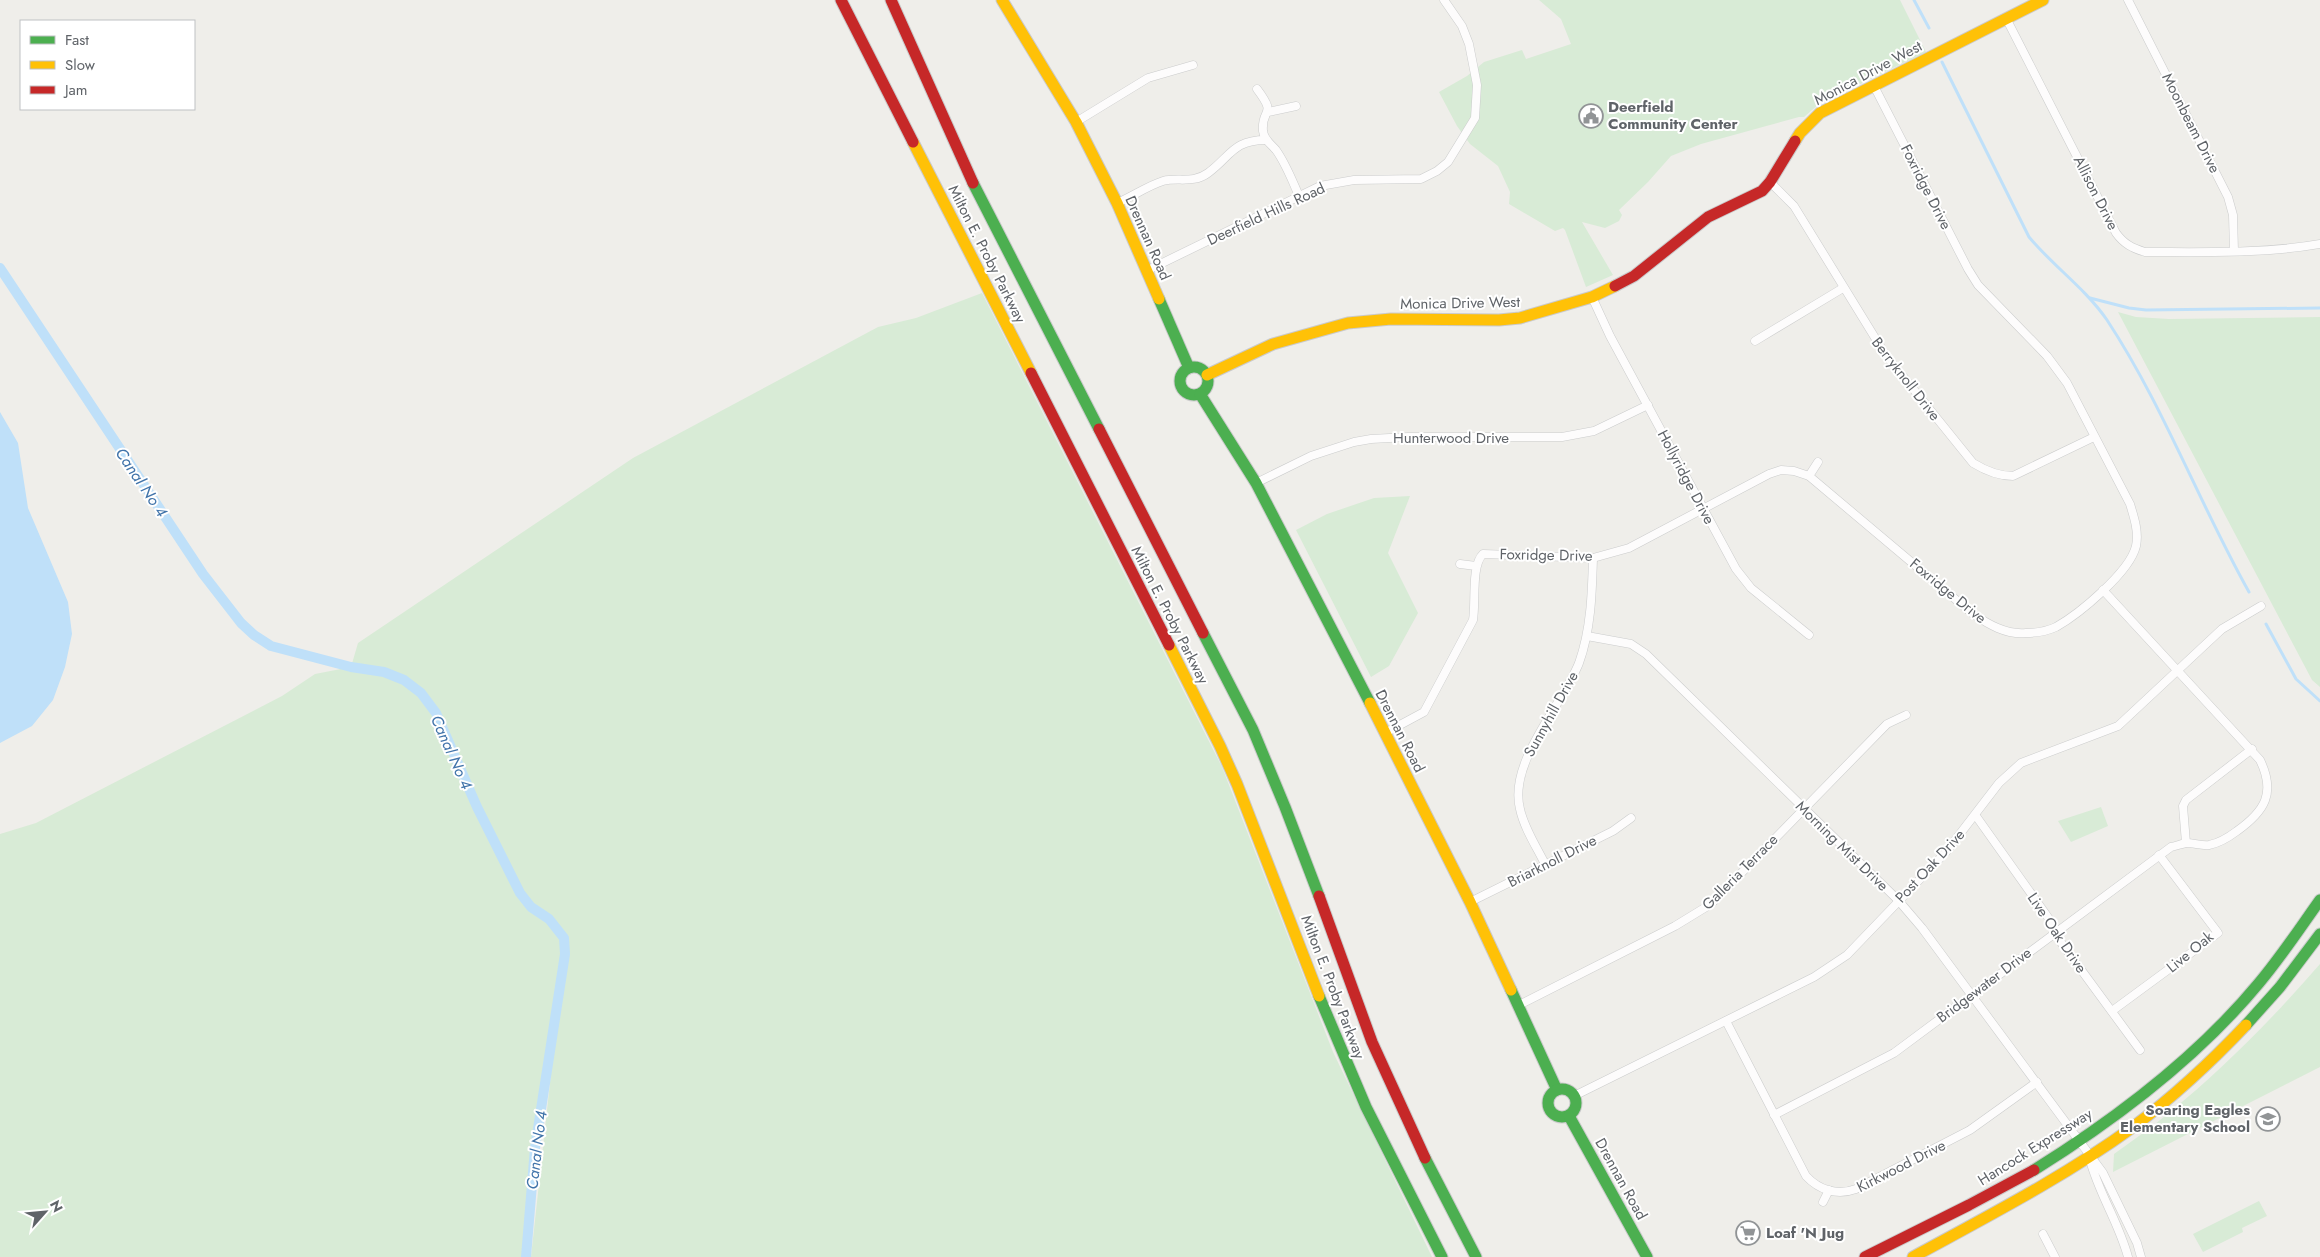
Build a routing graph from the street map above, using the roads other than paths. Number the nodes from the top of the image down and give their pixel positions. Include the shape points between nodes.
1 (841, 0) edge
2 (891, 0) edge
3 (1002, 0) edge
4 (1444, 0) edge
5 (2043, 0) edge
6 (2128, 0) edge
7 (2006, 18) junction
8 (1193, 65) dead end
9 (1874, 86) junction
10 (1256, 89) dead end
11 (1296, 106) dead end
12 (1268, 112) junction
13 (1076, 122) junction
14 (1266, 140) junction
15 (1770, 182) junction
16 (1299, 196) junction
17 (1117, 204) junction
18 (2320, 244) edge
19 (2234, 251) junction
20 (1146, 271) junction
21 (1843, 288) junction
22 (1592, 297) junction
23 (1755, 341) dead end
24 (1189, 368) junction
25 (1207, 375) junction
26 (1200, 394) junction
27 (1648, 405) junction
28 (2094, 437) junction
29 (1818, 462) dead end
30 (1809, 476) junction
31 (2014, 476) junction
32 (1256, 483) junction
33 (2015, 485) dead end
34 (1703, 509) junction
35 (1593, 558) junction
36 (1460, 564) dead end
37 (1476, 566) junction
38 (2103, 590) junction
39 (2261, 606) dead end
40 (1809, 635) dead end
41 (1587, 636) junction
42 (2178, 671) junction
43 (1906, 715) dead end
44 (1385, 733) junction
45 (2252, 749) junction
46 (1803, 808) junction
47 (1976, 816) junction
48 (1631, 818) dead end
49 (2186, 843) junction
50 (2159, 856) junction
51 (1545, 864) junction
52 (1898, 900) junction
53 (2320, 900) edge
54 (1470, 902) junction
55 (2056, 931) junction
56 (2320, 934) edge
57 (1972, 994) junction
58 (1519, 1005) junction
59 (2112, 1011) junction
60 (1726, 1021) junction
61 (2140, 1050) dead end
62 (2037, 1082) junction
63 (1556, 1090) junction
64 (1574, 1096) junction
65 (1774, 1115) junction
66 (1569, 1116) junction
67 (2080, 1140) junction
68 (2089, 1156) junction
69 (1829, 1190) junction
70 (1823, 1202) dead end
71 (2043, 1234) dead end
72 (1442, 1257) edge
73 (1476, 1257) edge
74 (1647, 1257) edge
75 (1865, 1257) edge
76 (1913, 1257) edge
77 (2055, 1257) edge
78 (2128, 1257) edge
79 (2142, 1257) edge

1 - 72 main road, Milton E. Proby Parkway via 1220,746 1344,1058
2 - 73 main road, Milton E. Proby Parkway via 970,178 1253,730 1284,802 1391,1086
3 - 13 main road, Drennan Road
4 - 16 street, Deerfield Hills Road via 1462,26 1469,44 1477,85 1475,118 1456,151 1437,171 1421,179 1335,182
5 - 7 main road, Monica Drive West
6 - 19 street, Moonbeam Drive via 2228,197 2233,215
7 - 9 main road, Monica Drive West
7 - 19 street, Allison Drive via 2123,242 2145,252
8 - 13 street via 1148,78
9 - 15 main road, Monica Drive West via 1810,121
9 - 28 street, Foxridge Drive via 1968,269 1985,292 2058,369
10 - 12 street via 1268,104
11 - 12 street
12 - 14 street via 1263,132
13 - 17 main road, Drennan Road
14 - 16 street via 1276,150
14 - 17 street via 1252,140 1236,146 1208,173 1194,180 1163,181
15 - 21 street, Berryknoll Drive via 1794,206
15 - 22 main road, Monica Drive West via 1752,197 1708,217 1634,276
16 - 20 street, Deerfield Hills Road
17 - 20 main road, Drennan Road
18 - 19 street, Allison Drive
20 - 24 main road, Drennan Road
21 - 23 street
21 - 31 street, Berryknoll Drive via 1885,354 1973,463 2002,476
22 - 25 main road, Monica Drive West via 1520,318 1384,320 1339,325 1274,344
22 - 27 street, Hollyridge Drive
24 - 25 main road via 1197,367
24 - 26 main road via 1182,375 1181,384 1186,392
25 - 26 main road via 1207,388
26 - 32 main road, Drennan Road
27 - 32 street, Hunterwood Drive via 1594,431 1562,437 1408,437 1354,442 1311,456
27 - 34 street, Hollyridge Drive
28 - 31 street
28 - 38 street, Foxridge Drive via 2130,504 2137,536 2125,567
29 - 30 street
30 - 34 street, Foxridge Drive via 1782,470 1769,474
30 - 38 street, Foxridge Drive via 1972,614 2005,631 2024,634 2054,628
31 - 33 street
32 - 44 main road, Drennan Road
34 - 35 street, Foxridge Drive via 1628,548
34 - 40 street, Hollyridge Drive via 1742,578
35 - 37 street, Foxridge Drive via 1483,554
35 - 41 street, Sunnyhill Drive
36 - 37 street
37 - 44 street via 1476,607 1472,620 1429,703 1417,717
38 - 42 street, Bridgewater Drive
39 - 42 street, Post Oak Drive via 2222,629
41 - 46 street, Morning Mist Drive via 1631,644 1646,654
41 - 51 street, Sunnyhill Drive via 1578,666 1526,758 1518,782 1523,820
42 - 45 street, Bridgewater Drive
42 - 47 street, Post Oak Drive via 2118,726 2013,768 1998,783
43 - 46 street, Galleria Terrace via 1887,724
44 - 54 main road, Drennan Road
45 - 49 street via 2186,800 2183,806
45 - 49 street, Bridgewater Drive via 2266,772 2268,785 2262,807 2255,817 2220,842 2208,845
46 - 52 street, Morning Mist Drive
46 - 58 street, Galleria Terrace via 1711,904 1697,914
47 - 52 street, Post Oak Drive via 1946,852
47 - 55 street, Live Oak Drive
48 - 51 street, Briarknoll Drive via 1613,831
49 - 50 street, Bridgewater Drive via 2171,847
50 - 55 street, Bridgewater Drive
50 - 59 street, Live Oak via 2218,933
51 - 54 street, Briarknoll Drive
52 - 57 street, Morning Mist Drive
52 - 60 street, Post Oak Drive via 1847,955 1830,967
53 - 67 main road, Hancock Expressway via 2250,994 2156,1081
54 - 58 main road, Drennan Road
55 - 57 street, Bridgewater Drive
55 - 59 street, Live Oak Drive
56 - 68 main road via 2278,990 2236,1035 2155,1109
57 - 62 street, Morning Mist Drive
57 - 65 street, Bridgewater Drive via 1894,1053
58 - 63 main road, Drennan Road
59 - 61 street, Live Oak Drive
60 - 64 street, Post Oak Drive
60 - 65 street
62 - 67 street, Morning Mist Drive
62 - 69 street, Kirkwood Drive via 1956,1138 1856,1189 1838,1193
63 - 64 main road via 1568,1090
63 - 66 main road via 1548,1100 1549,1110 1560,1118
64 - 66 main road via 1576,1105
65 - 69 street via 1806,1176 1812,1183
66 - 74 main road, Drennan Road
67 - 68 street, Morning Mist Drive
67 - 75 main road, Hancock Expressway via 2010,1183
68 - 76 main road via 2013,1204
68 - 78 street via 2095,1180 2116,1222
68 - 79 street via 2103,1173
69 - 70 street
71 - 77 street

